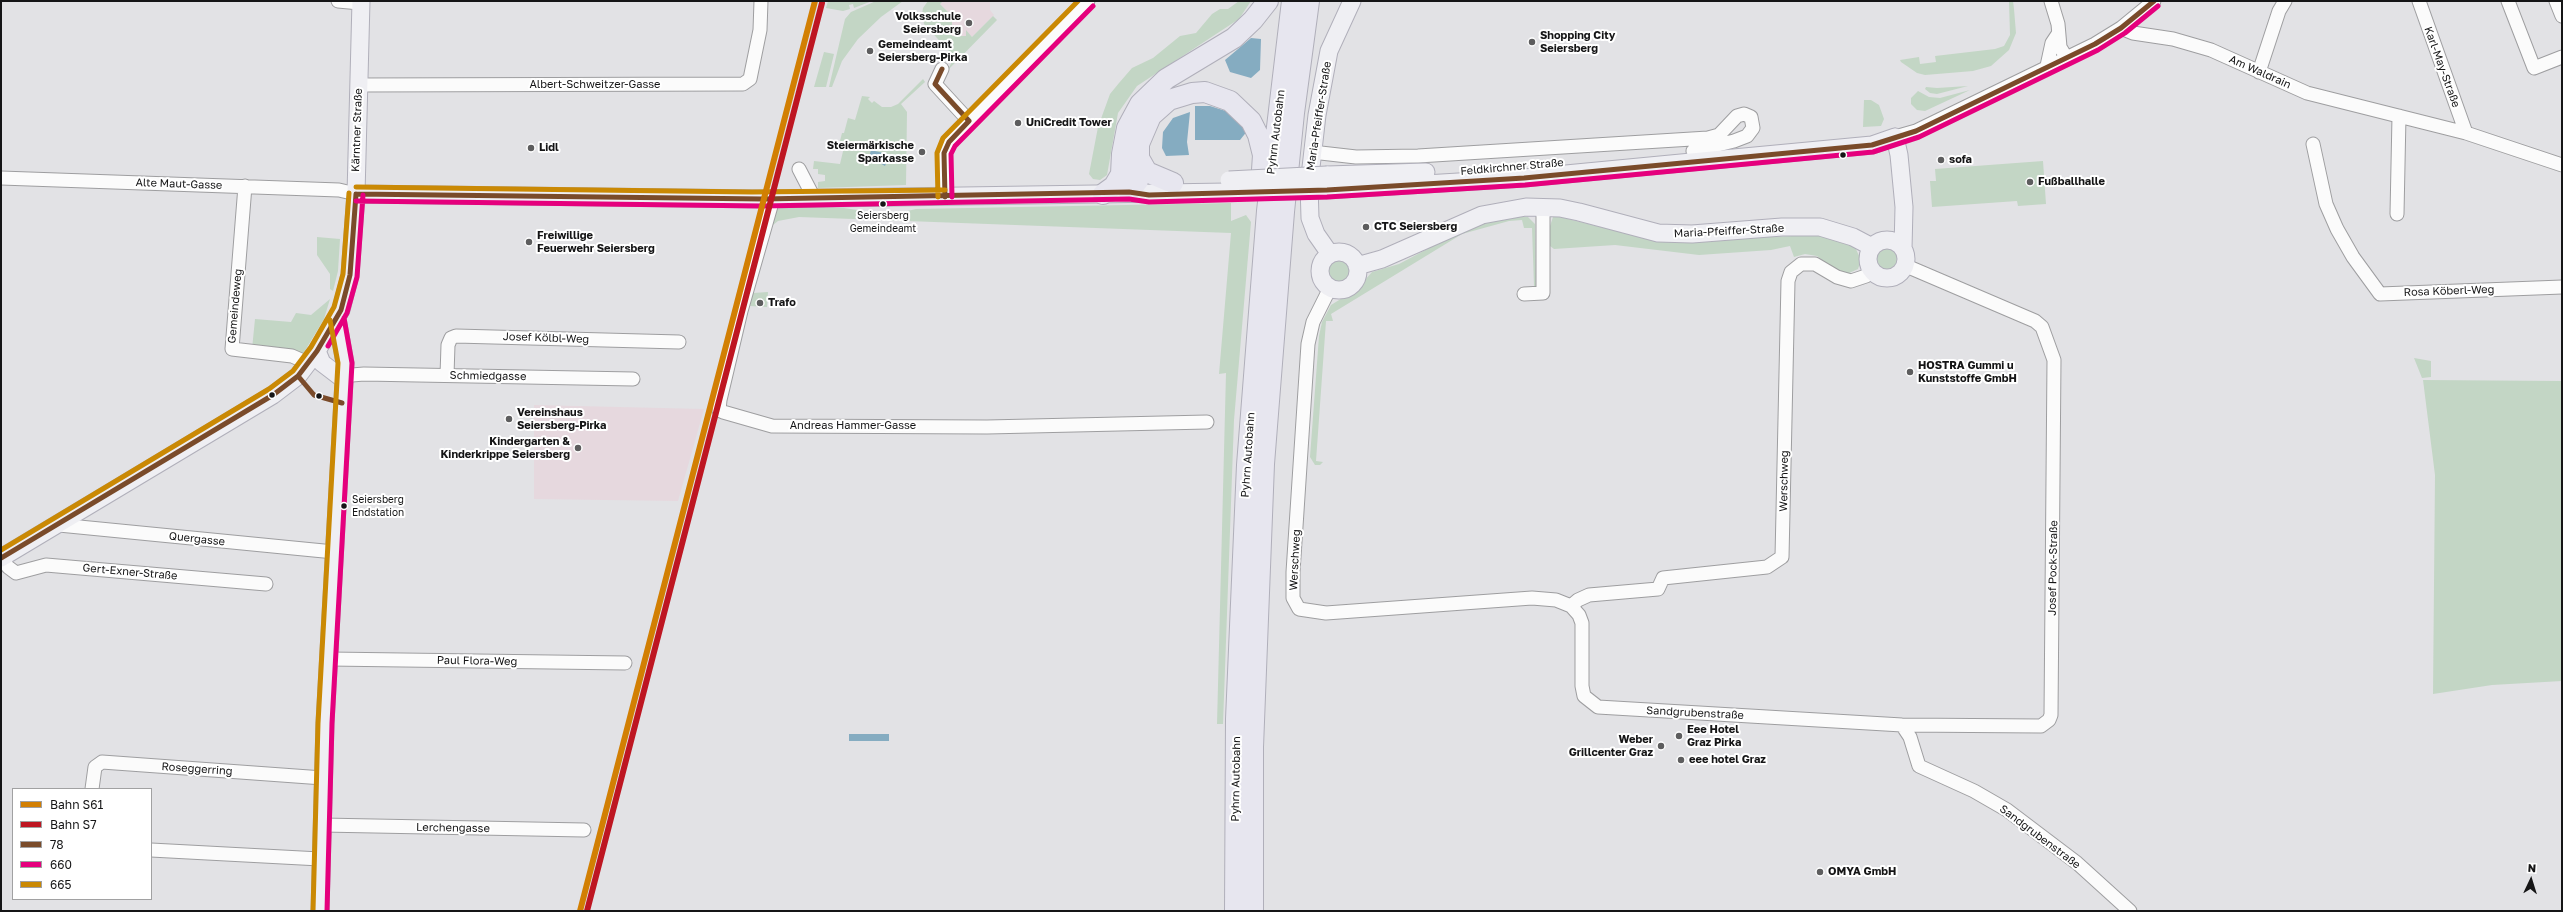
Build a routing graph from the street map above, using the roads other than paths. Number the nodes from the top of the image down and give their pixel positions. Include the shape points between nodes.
1 (338, 1) edge
2 (761, 1) edge
3 (1088, 1) edge
4 (1268, 1) edge
5 (1292, 1) edge
6 (1309, 1) edge
7 (1352, 1) edge
8 (2051, 1) edge
9 (2154, 1) edge
10 (2285, 1) edge
11 (2419, 1) edge
12 (2508, 1) edge
13 (2556, 1) edge
14 (360, 2) edge
15 (2562, 16) edge
16 (2121, 28) junction
17 (2058, 34) junction
18 (2066, 57) junction
19 (2562, 57) edge
20 (2047, 66) junction
21 (942, 69) dead end
22 (2259, 72) junction
23 (358, 85) junction
24 (2399, 116) junction
25 (969, 121) junction
26 (2466, 133) junction
27 (1895, 137) junction
28 (2313, 144) dead end
29 (1693, 151) junction
30 (1312, 152) junction
31 (1139, 158) junction
32 (2562, 165) edge
33 (800, 169) dead end
34 (1121, 174) junction
35 (1, 178) edge
36 (1173, 183) junction
37 (1327, 183) junction
38 (245, 186) junction
39 (1228, 186) junction
40 (1129, 192) junction
41 (356, 194) junction
42 (1103, 194) junction
43 (945, 197) junction
44 (814, 198) junction
45 (773, 199) junction
46 (1543, 207) junction
47 (1267, 211) junction
48 (2397, 214) dead end
49 (1888, 240) junction
50 (1872, 247) junction
51 (1330, 254) junction
52 (1903, 257) junction
53 (1358, 266) junction
54 (1872, 272) junction
55 (1330, 288) junction
56 (2562, 288) edge
57 (1524, 294) dead end
58 (337, 319) junction
59 (679, 342) dead end
60 (308, 364) junction
61 (340, 371) junction
62 (447, 375) junction
63 (633, 380) dead end
64 (1207, 422) dead end
65 (59, 525) junction
66 (334, 552) junction
67 (1, 558) edge
68 (266, 584) dead end
69 (1571, 606) junction
70 (329, 659) junction
71 (625, 662) dead end
72 (1810, 719) joint
73 (1902, 725) junction
74 (323, 778) junction
75 (92, 788) edge
76 (322, 825) junction
77 (584, 830) dead end
78 (152, 850) edge
79 (320, 859) junction
80 (320, 911) edge
81 (1235, 911) edge
82 (1253, 911) edge
83 (2130, 911) edge

1 - 14 street
2 - 23 street, Albert-Schweitzer-Gasse via 760,30 750,79 743,84
3 - 25 street
4 - 34 highway via 1234,38 1166,79 1140,104 1127,128
5 - 47 highway, Pyhrn Autobahn
6 - 82 highway, Pyhrn Autobahn via 1284,212 1264,464 1253,747
7 - 30 main road, Maria-Pfeiffer-Straße via 1329,51
8 - 17 street
9 - 16 street, Feldkirchner Straße
10 - 22 street via 2279,11
11 - 26 street, Karl-May-Straße
12 - 19 street via 2534,68
13 - 15 street
14 - 23 main road, Kärntner Straße
16 - 18 street, Feldkirchner Straße via 2095,44
16 - 22 street, Am Waldrain via 2132,34 2187,42
17 - 18 street via 2060,47
17 - 20 street via 2052,43
18 - 20 street, Feldkirchner Straße
20 - 27 street, Feldkirchner Straße via 1916,131
21 - 25 street via 934,84
22 - 24 street, Am Waldrain via 2307,93
23 - 41 main road, Kärntner Straße
24 - 26 street, Am Waldrain
24 - 48 street
25 - 43 street via 950,142 944,153
26 - 32 street, Am Waldrain
27 - 29 main road, Feldkirchner Straße via 1871,136
27 - 37 main road, Feldkirchner Straße via 1872,145 1524,178
27 - 49 main road via 1890,164 1896,221
27 - 52 main road via 1900,155 1904,207
28 - 56 street, Rosa Köberl-Weg via 2326,204 2337,229 2353,257 2380,294
29 - 30 street via 1748,136 1753,128 1752,117 1744,114 1738,116 1719,135 1708,138 1418,156 1356,157
29 - 37 main road, Feldkirchner Straße
30 - 51 main road, Maria-Pfeiffer-Straße via 1308,206 1310,218 1316,234
31 - 36 highway via 1147,172
31 - 40 highway via 1138,181
31 - 47 highway via 1138,144 1146,124 1169,100 1205,92 1230,101 1251,121 1258,135 1263,155 1261,194
33 - 44 street
34 - 40 highway via 1123,184
34 - 42 highway via 1114,186
35 - 38 street, Alte Maut-Gasse
36 - 39 main road, Feldkirchner Straße
36 - 40 main road, Feldkirchner Straße
37 - 39 main road, Feldkirchner Straße, bridge
38 - 41 street, Alte Maut-Gasse via 339,190
38 - 60 street, Gemeindeweg via 232,349 292,356
39 - 40 main road, Feldkirchner Straße via 1148,195
40 - 42 main road, Feldkirchner Straße
41 - 45 main road, Feldkirchner Straße
41 - 58 main road, Kärntner Straße via 350,275
42 - 43 main road, Feldkirchner Straße
43 - 44 main road, Feldkirchner Straße
44 - 45 main road, Feldkirchner Straße
45 - 64 street, Andreas Hammer-Gasse via 723,385 719,405 722,412 772,426 987,427
46 - 50 main road, Maria-Pfeiffer-Straße via 1579,212 1658,233 1692,234 1820,227 1853,237
46 - 53 main road, Maria-Pfeiffer-Straße via 1506,209 1482,215 1382,259
46 - 57 street via 1543,293
47 - 81 highway, Pyhrn Autobahn via 1243,540 1236,748
49 - 50 main road
49 - 52 main road via 1895,242
50 - 54 main road via 1868,259
51 - 53 main road via 1346,254
51 - 55 main road via 1323,261 1320,270 1323,282
52 - 54 main road via 1900,272 1891,277 1880,277
52 - 73 street, Josef Pock-Straße via 2036,321 2042,327 2054,360 2051,717 2041,726 2032,728
53 - 55 main road via 1357,277 1351,286 1341,290
54 - 69 street, Werschweg via 1851,281 1836,277 1814,264 1801,264 1791,272 1787,301 1782,557 1767,567 1663,578 1658,589 1589,595
55 - 69 street, Werschweg via 1313,322 1308,344 1293,578 1293,598 1296,606 1311,612 1326,613 1532,598 1556,600
58 - 60 main road, Kärntner Straße
58 - 61 main road
59 - 62 street, Josef Kölbl-Weg via 456,336 451,338 448,345
60 - 61 main road via 316,372
60 - 61 main road via 330,351
60 - 65 main road, Kärntner Straße via 273,395
61 - 62 street, Schmiedgasse via 352,375
61 - 66 main road
62 - 63 street, Schmiedgasse
65 - 66 street, Quergasse
65 - 67 main road, Kärntner Straße
66 - 70 main road
67 - 68 street, Gert-Exner-Straße via 16,572 46,565
69 - 72 street, Sandgrubenstraße via 1579,615 1584,630 1581,676 1584,696 1598,707
70 - 71 street, Paul Flora-Weg
70 - 74 main road
72 - 73 street, Josef Pock-Straße
73 - 83 street, Sandgrubenstraße via 1910,738 1919,766 1974,791 2007,810 2076,863
74 - 75 street, Roseggerring via 102,762 94,767
74 - 76 main road
76 - 77 street, Lerchengasse
76 - 79 main road
78 - 79 street
79 - 80 main road

